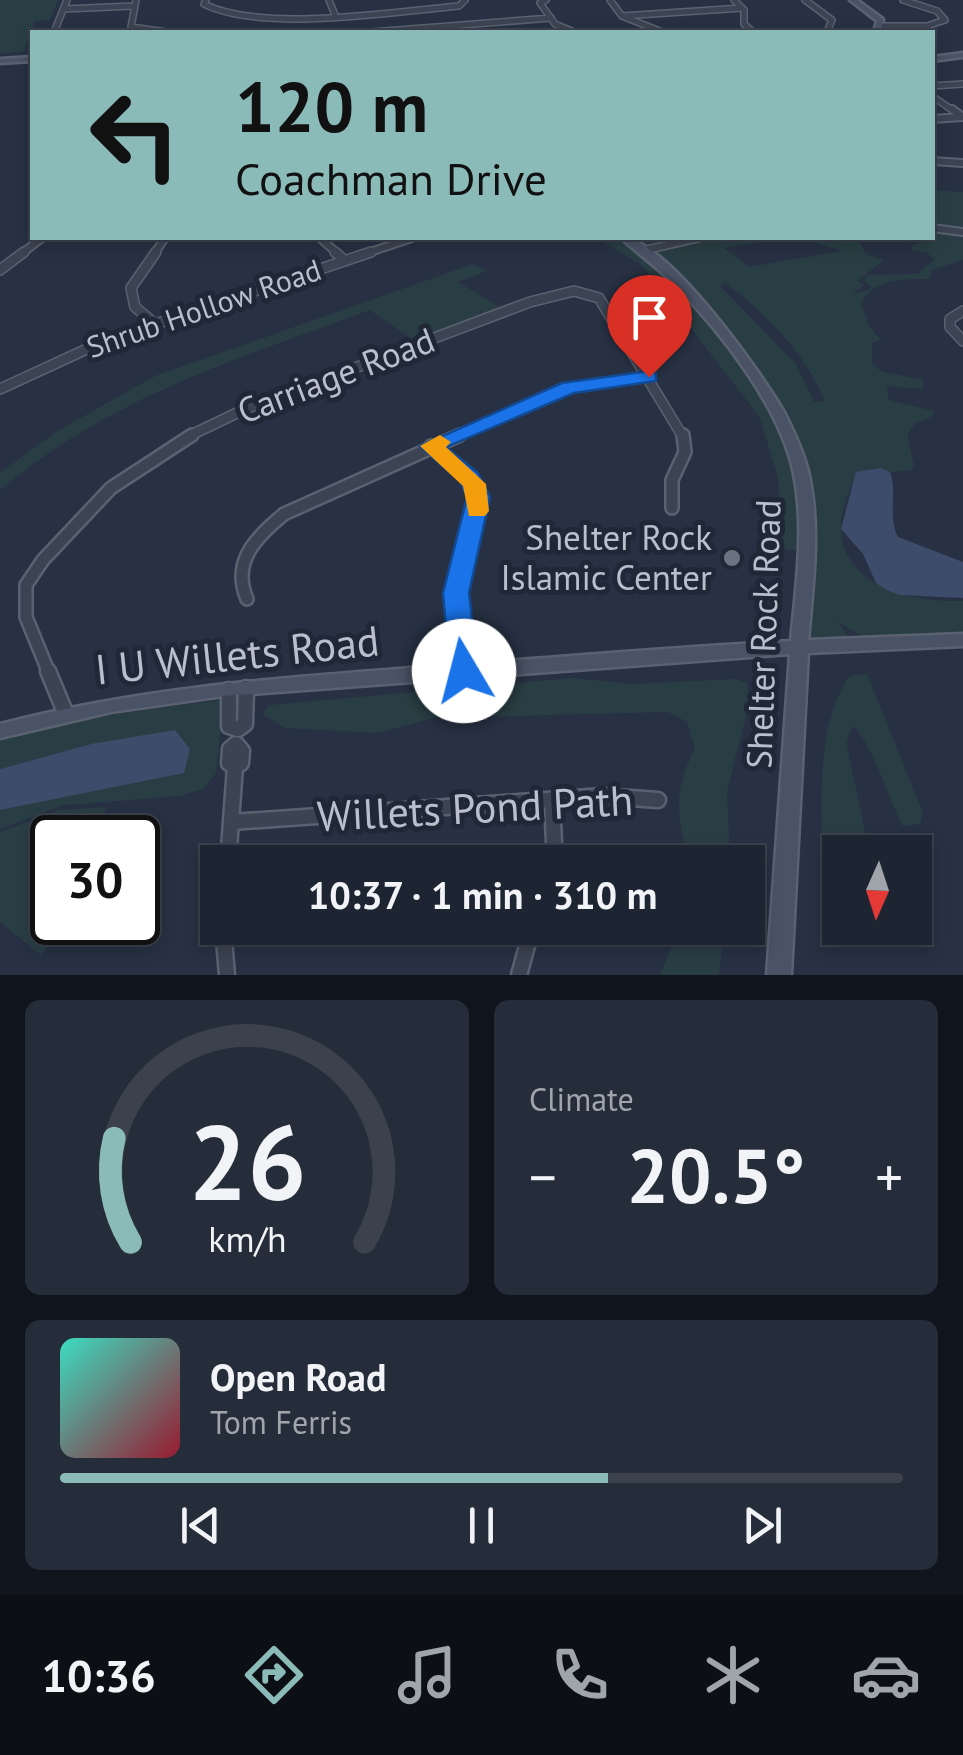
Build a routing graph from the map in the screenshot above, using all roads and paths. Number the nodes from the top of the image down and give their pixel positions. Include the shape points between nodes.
1 (67, 0) edge
2 (206, 0) edge
3 (330, 0) edge
4 (464, 0) edge
5 (546, 0) edge
6 (610, 0) edge
7 (734, 0) edge
8 (804, 0) edge
9 (853, 0) edge
10 (903, 0) edge
11 (135, 3) edge
12 (64, 8) junction
13 (742, 8) junction
14 (398, 10) junction
15 (335, 15) junction
16 (622, 16) junction
17 (551, 18) junction
18 (484, 24) junction
19 (880, 29) edge
20 (55, 30) edge
21 (138, 30) edge
22 (414, 30) edge
23 (425, 30) edge
24 (489, 30) edge
25 (571, 30) edge
26 (657, 30) edge
27 (751, 30) edge
28 (828, 30) edge
29 (963, 55) edge
30 (935, 58) edge
31 (30, 59) edge
32 (0, 60) edge
33 (963, 84) edge
34 (935, 86) edge
35 (935, 98) edge
36 (963, 117) edge
37 (935, 118) edge
38 (935, 161) edge
39 (963, 163) edge
40 (935, 228) edge
41 (963, 232) edge
42 (39, 240) edge
43 (165, 240) edge
44 (322, 240) edge
45 (406, 240) edge
46 (629, 240) edge
47 (689, 240) edge
48 (646, 250) junction
49 (345, 261) junction
50 (0, 270) edge
51 (963, 311) edge
52 (154, 323) junction
53 (963, 341) edge
54 (649, 377) junction
55 (0, 389) edge
56 (431, 446) junction
57 (672, 508) dead end
58 (247, 599) dead end
59 (961, 644) edge
60 (799, 646) junction
61 (464, 671) junction
62 (238, 689) junction
63 (65, 712) junction
64 (0, 732) edge
65 (552, 800) junction
66 (658, 800) dead end
67 (232, 822) junction
68 (230, 845) edge
69 (553, 845) edge
70 (224, 945) edge
71 (527, 945) edge
72 (227, 975) edge
73 (519, 975) edge
74 (778, 975) edge

1 - 12 street
2 - 15 street via 207,8 228,14
3 - 15 street
4 - 14 street via 459,6
5 - 17 street via 540,3
6 - 16 street
7 - 13 street
8 - 28 street via 832,20
9 - 19 main road via 878,18
10 - 19 street via 945,20
11 - 12 street
11 - 21 street via 130,24
12 - 20 street
13 - 16 street
13 - 27 street
14 - 15 street
14 - 22 street
16 - 26 street
17 - 18 street
17 - 25 street
18 - 23 street
18 - 24 street
29 - 30 main road
31 - 32 main road
33 - 34 street
35 - 36 street
36 - 37 street
38 - 39 street
40 - 41 street
42 - 50 street
43 - 52 street via 131,288 135,308
44 - 49 street
45 - 49 street, Shrub Hollow Road
46 - 48 main road, Shelter Rock Road
47 - 48 street
48 - 60 main road, Shelter Rock Road via 764,391 795,448 806,522
49 - 52 street, Shrub Hollow Road
51 - 53 street via 950,319
52 - 55 street, Shrub Hollow Road
54 - 56 street via 569,388
54 - 57 street, Carriage Road via 685,445 672,480
54 - 63 street, Carriage Road via 586,286 243,410 174,444 111,488 26,586 26,617
56 - 58 street via 278,518 244,560 239,587
56 - 61 street via 470,478 479,497 456,593
59 - 60 main road, I U Willets Road
60 - 61 main road, I U Willets Road
60 - 74 main road, Shelter Rock Road
61 - 62 main road, I U Willets Road
62 - 63 main road, I U Willets Road
62 - 67 street via 229,726 237,736 228,763 235,767
63 - 64 main road, I U Willets Road
65 - 66 street, Willets Pond Path
65 - 67 street, Willets Pond Path
65 - 69 street
67 - 68 street
70 - 72 street
71 - 73 street

